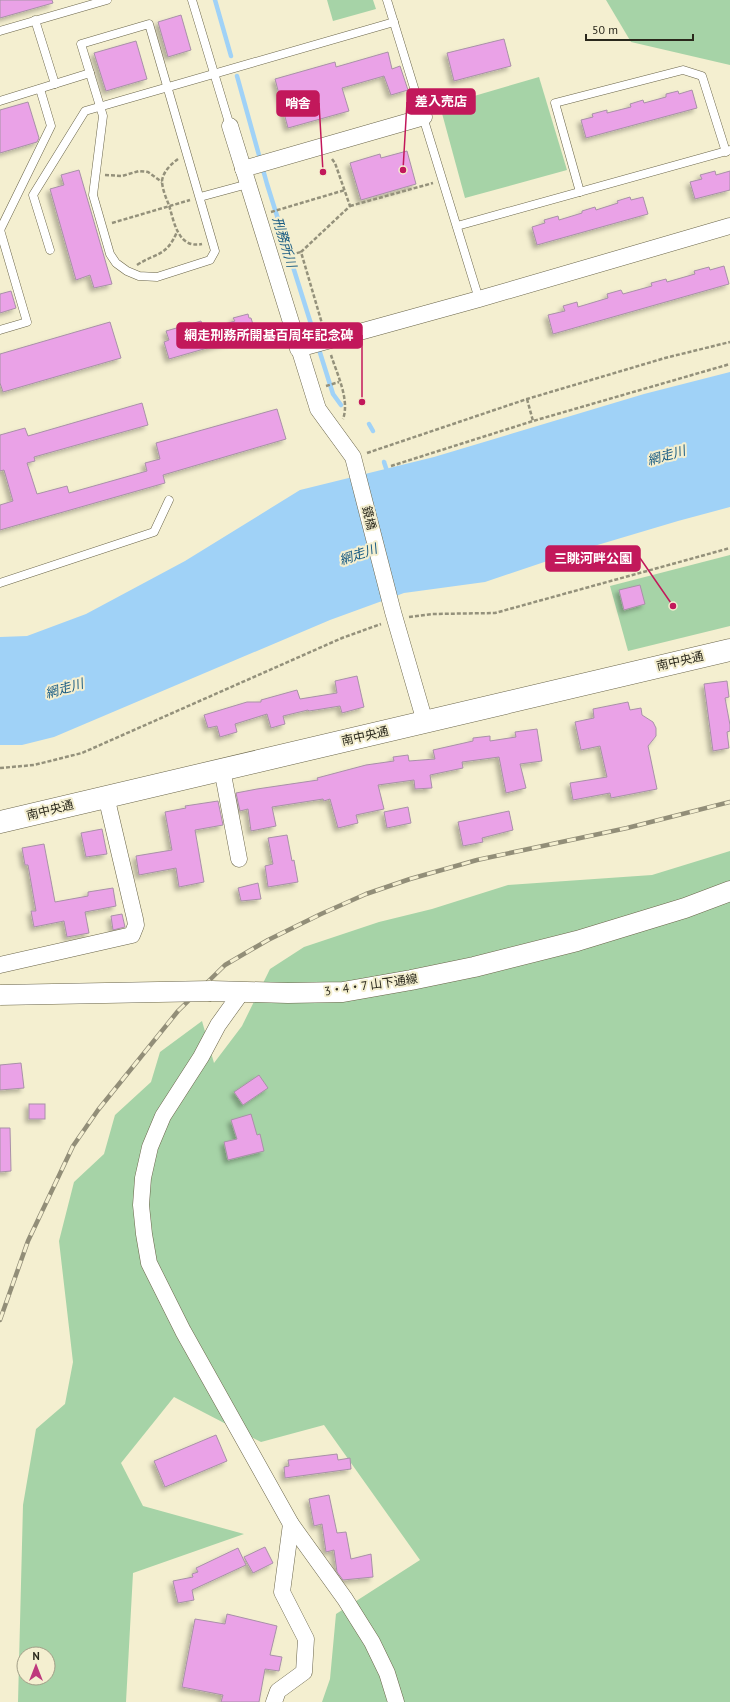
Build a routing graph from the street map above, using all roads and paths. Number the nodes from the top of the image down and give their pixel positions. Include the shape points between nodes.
1 (107, 0) edge
2 (192, 0) edge
3 (387, 0) edge
4 (35, 20) junction
5 (394, 22) junction
6 (0, 30) edge
7 (90, 73) junction
8 (214, 74) junction
9 (55, 84) junction
10 (167, 87) junction
11 (40, 89) junction
12 (0, 101) edge
13 (99, 106) junction
14 (424, 117) junction
15 (230, 126) joint
16 (321, 147) junction
17 (728, 151) edge
18 (187, 154) junction
19 (243, 169) junction
20 (95, 175) junction
21 (443, 180) junction
22 (162, 182) junction
23 (248, 184) junction
24 (346, 190) junction
25 (580, 192) junction
26 (200, 197) junction
27 (350, 206) junction
28 (169, 207) junction
29 (273, 212) dead end
30 (101, 226) junction
31 (457, 226) junction
32 (730, 226) edge
33 (0, 230) edge
34 (177, 232) junction
35 (212, 240) junction
36 (50, 250) dead end
37 (301, 252) junction
38 (286, 256) dead end
39 (127, 271) junction
40 (479, 299) junction
41 (0, 330) edge
42 (730, 342) edge
43 (315, 345) junction
44 (730, 364) edge
45 (339, 382) junction
46 (327, 386) dead end
47 (527, 399) junction
48 (533, 421) junction
49 (337, 435) junction
50 (355, 464) junction
51 (391, 466) dead end
52 (169, 500) dead end
53 (730, 548) edge
54 (0, 583) edge
55 (394, 615) junction
56 (730, 650) edge
57 (425, 722) junction
58 (0, 768) edge
59 (222, 769) junction
60 (106, 796) junction
61 (0, 822) edge
62 (239, 859) dead end
63 (730, 891) edge
64 (0, 965) edge
65 (240, 993) junction
66 (0, 995) edge
67 (292, 1524) junction
68 (274, 1702) edge
69 (396, 1702) edge

1 - 4 lane
2 - 8 lane
3 - 5 lane
4 - 6 lane
4 - 9 lane
5 - 8 lane
5 - 14 lane
7 - 9 lane
7 - 10 lane via 81,44 149,24
7 - 13 lane
8 - 10 lane
8 - 15 lane
9 - 11 lane
10 - 13 lane
10 - 18 lane
11 - 12 lane
11 - 33 lane via 51,126
13 - 20 lane via 102,116
13 - 36 lane via 85,111 33,195
14 - 16 street
14 - 21 lane
15 - 19 street
16 - 19 street
16 - 24 path via 335,163
17 - 25 lane
17 - 25 lane via 702,76 683,70 556,103
18 - 22 path via 169,167
18 - 26 lane
19 - 23 street
20 - 22 path via 122,176 139,171 148,172
20 - 30 lane via 93,195
21 - 27 path
21 - 31 lane
22 - 28 path
23 - 26 lane
23 - 43 street
24 - 27 path
24 - 29 path
25 - 31 lane
26 - 28 path
26 - 35 lane
27 - 37 path
28 - 30 path
28 - 34 path
30 - 39 lane via 110,254 116,263
31 - 40 lane
32 - 40 street
33 - 41 lane via 27,322
34 - 35 path via 183,240 196,245
34 - 39 path via 167,249
35 - 39 lane via 214,251 210,260 157,277 139,276
37 - 38 path
37 - 43 path
40 - 43 street
42 - 47 path via 665,358
43 - 45 path
43 - 49 street via 318,409
44 - 48 path
45 - 46 path
45 - 49 path via 344,398 344,415
47 - 48 path
47 - 50 path
48 - 51 path
49 - 50 street
50 - 55 street, 鏡橋
52 - 54 lane via 154,532
53 - 55 path via 495,613
55 - 57 street, 鏡橋
55 - 58 path via 82,753 34,765
56 - 57 highway, 南中央通
57 - 59 highway, 南中央通
59 - 60 highway, 南中央通
59 - 62 street
60 - 61 highway, 南中央通
60 - 64 street via 135,919 136,925 132,935
63 - 65 street, 3・4・7 山下通線 via 685,908 577,941 474,967 343,992
65 - 66 street, 3・4・7 山下通線, bridge via 211,991
65 - 67 street via 163,1116 150,1147 143,1178 141,1205 149,1263 182,1331
67 - 68 street via 282,1592 306,1639 304,1672 278,1691
67 - 69 street via 372,1642 387,1673

